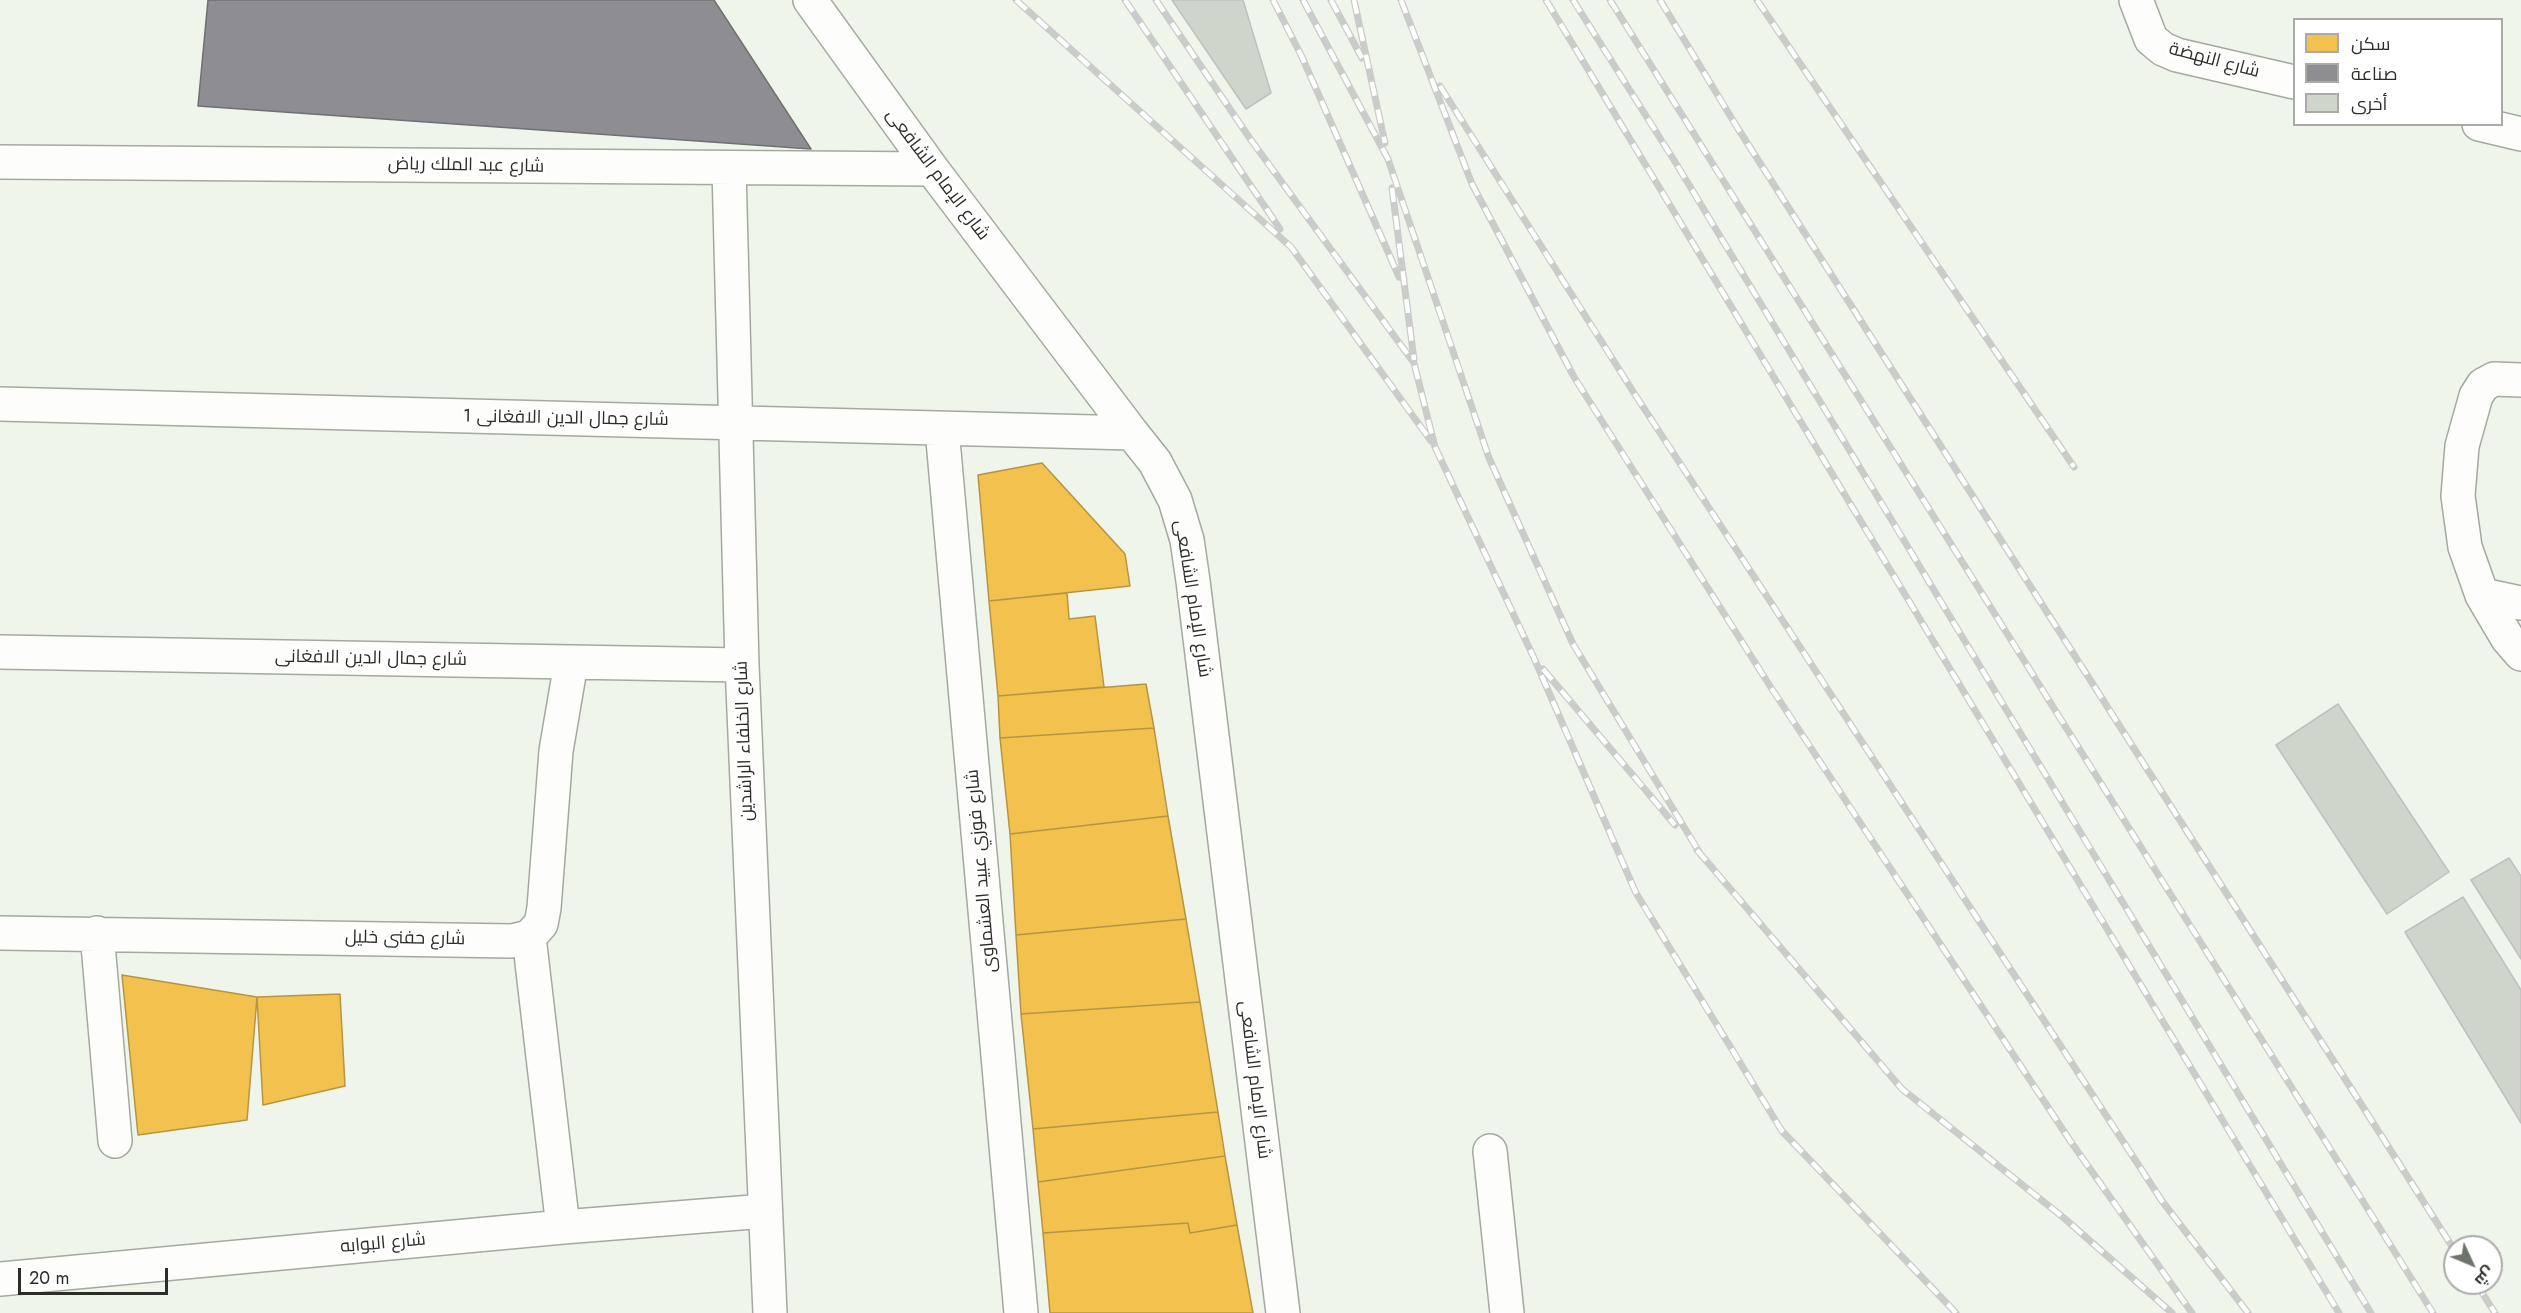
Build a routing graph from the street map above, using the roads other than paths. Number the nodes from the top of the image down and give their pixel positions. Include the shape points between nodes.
1 (810, 0) edge
2 (2140, 12) edge
3 (2293, 82) edge
4 (2487, 126) edge
5 (2521, 134) edge
6 (0, 162) edge
7 (729, 169) junction
8 (932, 169) junction
9 (2521, 380) edge
10 (0, 404) edge
11 (734, 423) junction
12 (942, 429) junction
13 (1132, 434) junction
14 (2482, 595) junction
15 (2521, 603) edge
16 (0, 652) edge
17 (2521, 654) edge
18 (570, 663) junction
19 (742, 665) junction
20 (0, 933) edge
21 (97, 933) junction
22 (529, 937) junction
23 (116, 1141) dead end
24 (1490, 1151) dead end
25 (765, 1211) junction
26 (563, 1227) junction
27 (0, 1280) edge
28 (770, 1313) edge
29 (1021, 1313) edge
30 (1283, 1313) edge
31 (1507, 1313) edge

1 - 8 street, شارع الإمام الشافعى
2 - 3 street, شارع النهضة via 2151,39 2163,49
4 - 5 street
6 - 7 street, شارع عبد الملك رياض
7 - 8 street, شارع عبد الملك رياض
7 - 11 street, شارع الخلفاء الراشدين
8 - 13 street, شارع الإمام الشافعى
9 - 14 street via 2494,379 2483,386 2476,396 2462,446 2458,496 2466,547
10 - 11 street, شارع جمال الدين الافغانى 1
11 - 12 street, شارع جمال الدين الافغانى 1
11 - 19 street, شارع الخلفاء الراشدين
12 - 13 street, شارع جمال الدين الافغانى 1
12 - 29 street, شارع فوزي عبيد العشماوى
13 - 30 street, شارع الإمام الشافعى via 1155,462 1175,500 1187,540
14 - 15 street
14 - 17 street
16 - 18 street, شارع جمال الدين الافغانى
18 - 19 street, شارع جمال الدين الافغانى
18 - 22 street via 556,751 544,908 541,924
19 - 25 street, شارع الخلفاء الراشدين
20 - 21 street, شارع حفنى خليل
21 - 22 street, شارع حفنى خليل via 512,941
21 - 23 street
22 - 26 street
24 - 31 street
25 - 26 street, شارع البوابه
25 - 28 street, شارع الخلفاء الراشدين
26 - 27 street, شارع البوابه

